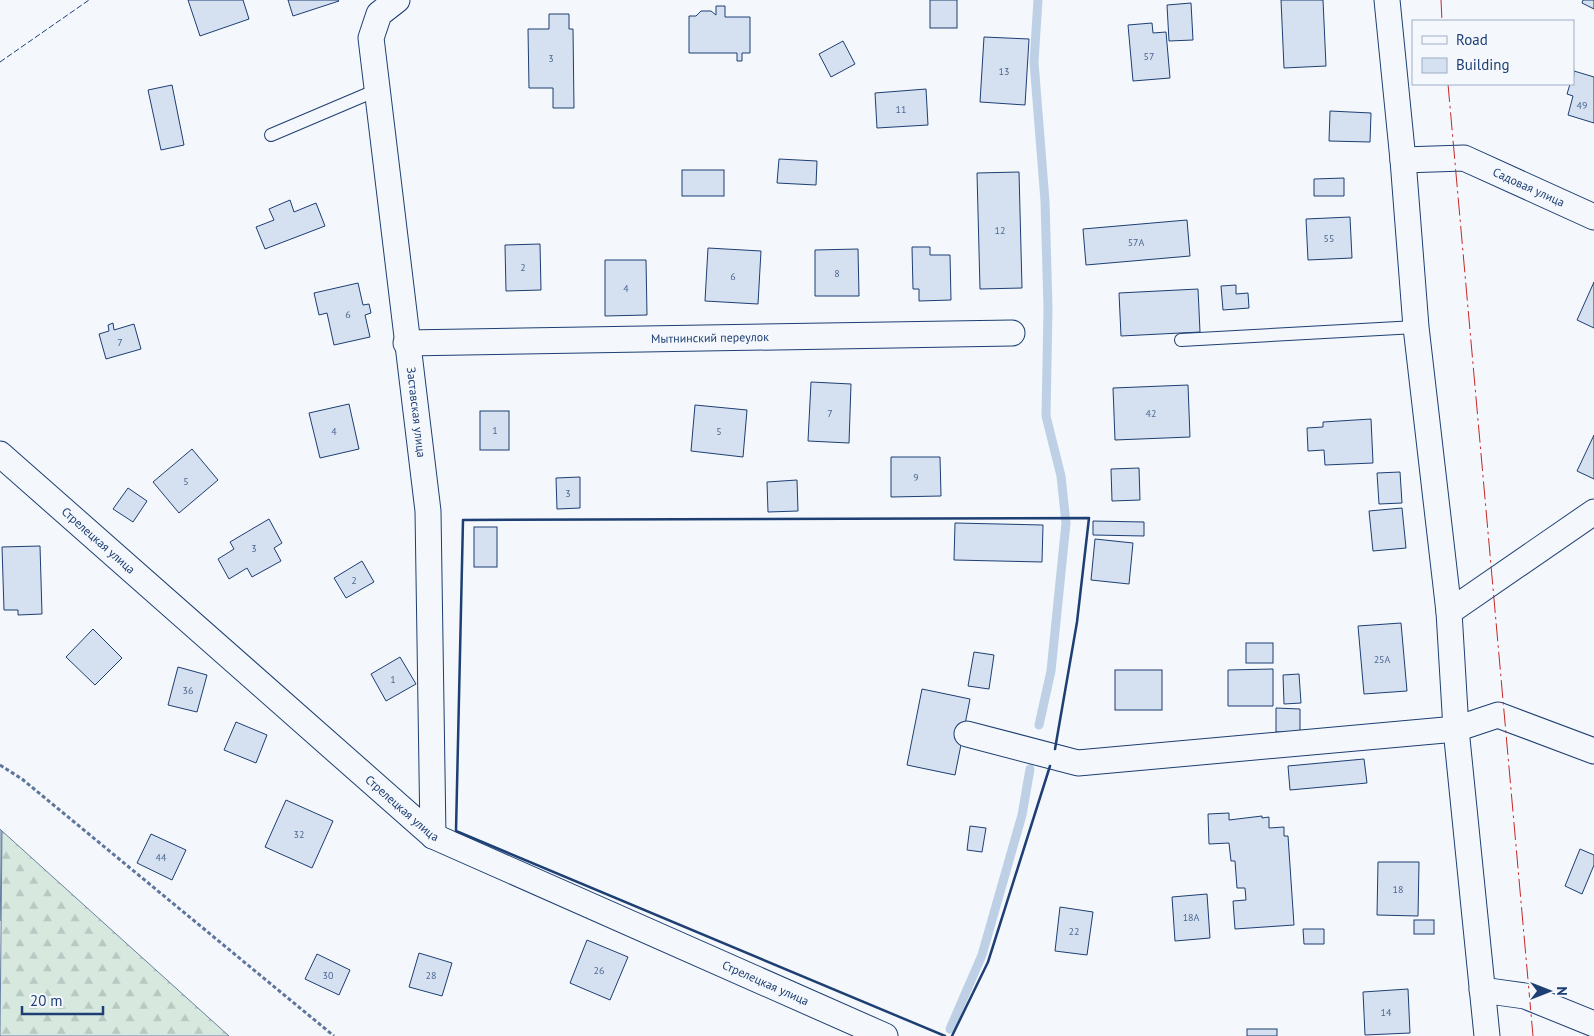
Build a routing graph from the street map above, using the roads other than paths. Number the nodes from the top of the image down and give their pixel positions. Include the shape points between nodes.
1 (396, 0) edge
2 (1387, 0) edge
3 (377, 90) junction
4 (271, 135) dead end
5 (1403, 160) junction
6 (1594, 217) edge
7 (1416, 328) junction
8 (1012, 333) dead end
9 (1181, 340) dead end
10 (406, 343) junction
11 (0, 454) edge
12 (1594, 512) edge
13 (1449, 612) junction
14 (1456, 729) junction
15 (968, 734) dead end
16 (1594, 752) edge
17 (433, 836) junction
18 (1482, 990) junction
19 (1594, 1024) edge
20 (885, 1036) edge
21 (1487, 1036) edge

1 - 3 street, Заставская улица via 379,14 371,38
2 - 5 street
3 - 4 lane
3 - 10 street, Заставская улица
5 - 6 street, Садовая улица via 1464,158
5 - 7 street
7 - 9 lane
7 - 13 street
8 - 10 street, Мытнинский переулок
10 - 17 street, Заставская улица via 428,511
11 - 17 street, Стрелецкая улица
12 - 13 street
13 - 14 street
14 - 15 street via 1078,763
14 - 16 street via 1498,715
14 - 18 street
17 - 20 street, Стрелецкая улица
18 - 19 street via 1525,996
18 - 21 street

